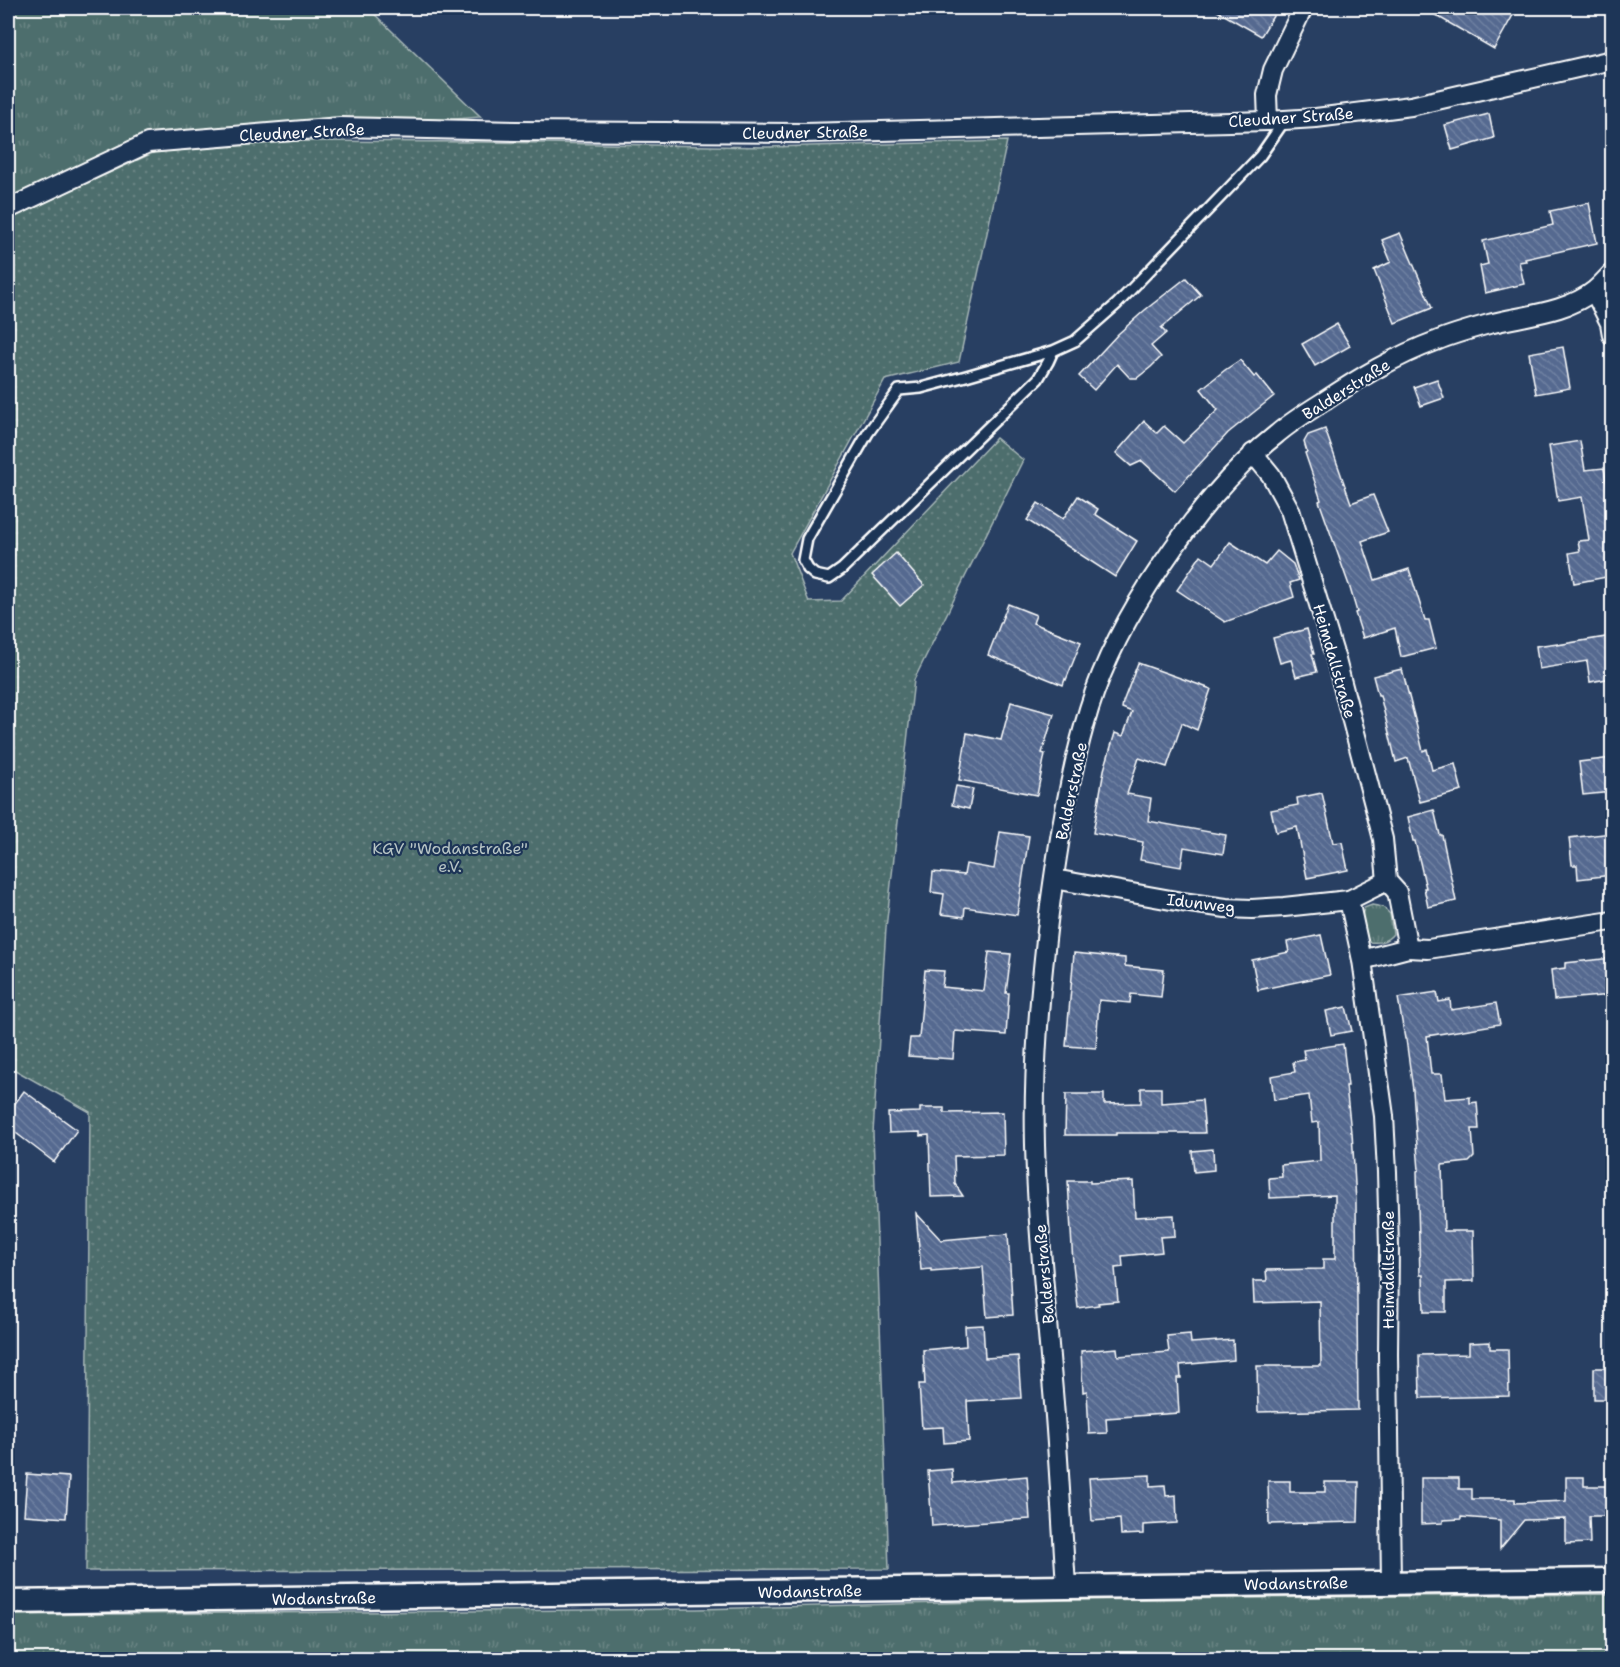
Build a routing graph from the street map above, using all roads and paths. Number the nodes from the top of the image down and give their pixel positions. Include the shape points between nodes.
1 (1303, 8) edge
2 (1612, 60) edge
3 (1277, 120) junction
4 (8, 209) edge
5 (1612, 273) edge
6 (1594, 291) junction
7 (1612, 335) edge
8 (1053, 351) junction
9 (1253, 453) junction
10 (1054, 879) junction
11 (1387, 881) junction
12 (1349, 900) junction
13 (1612, 921) edge
14 (1408, 948) junction
15 (1362, 960) junction
16 (1612, 1580) edge
17 (1391, 1582) junction
18 (1066, 1586) junction
19 (8, 1602) edge

1 - 3 street via 1273,70 1267,94
2 - 3 street, Cleudner Straße via 1411,106
3 - 4 street, Cleudner Straße via 804,133 339,127 148,143
3 - 8 lane via 1260,156 1117,304 1075,341
5 - 6 street, Balderstraße
6 - 7 street
6 - 9 street, Balderstraße via 1570,304 1478,327 1397,358 1315,407
8 - 8 lane via 921,388 899,390 868,433 807,538 803,560 808,569 814,575 829,578 842,569 1038,379
9 - 10 street, Balderstraße via 1186,528 1118,636 1089,709
9 - 11 street, Heimdallstraße via 1271,475 1290,510 1336,660 1383,839
10 - 12 street, Idunweg via 1226,908
10 - 18 street, Balderstraße via 1039,996 1035,1146
11 - 12 street
11 - 14 street, Heimdallstraße via 1397,892
12 - 15 street, Heimdallstraße
13 - 14 street via 1428,949
14 - 15 street
15 - 17 street, Heimdallstraße via 1387,1172
16 - 17 street, Wodanstraße
17 - 18 street, Wodanstraße
18 - 19 street, Wodanstraße

